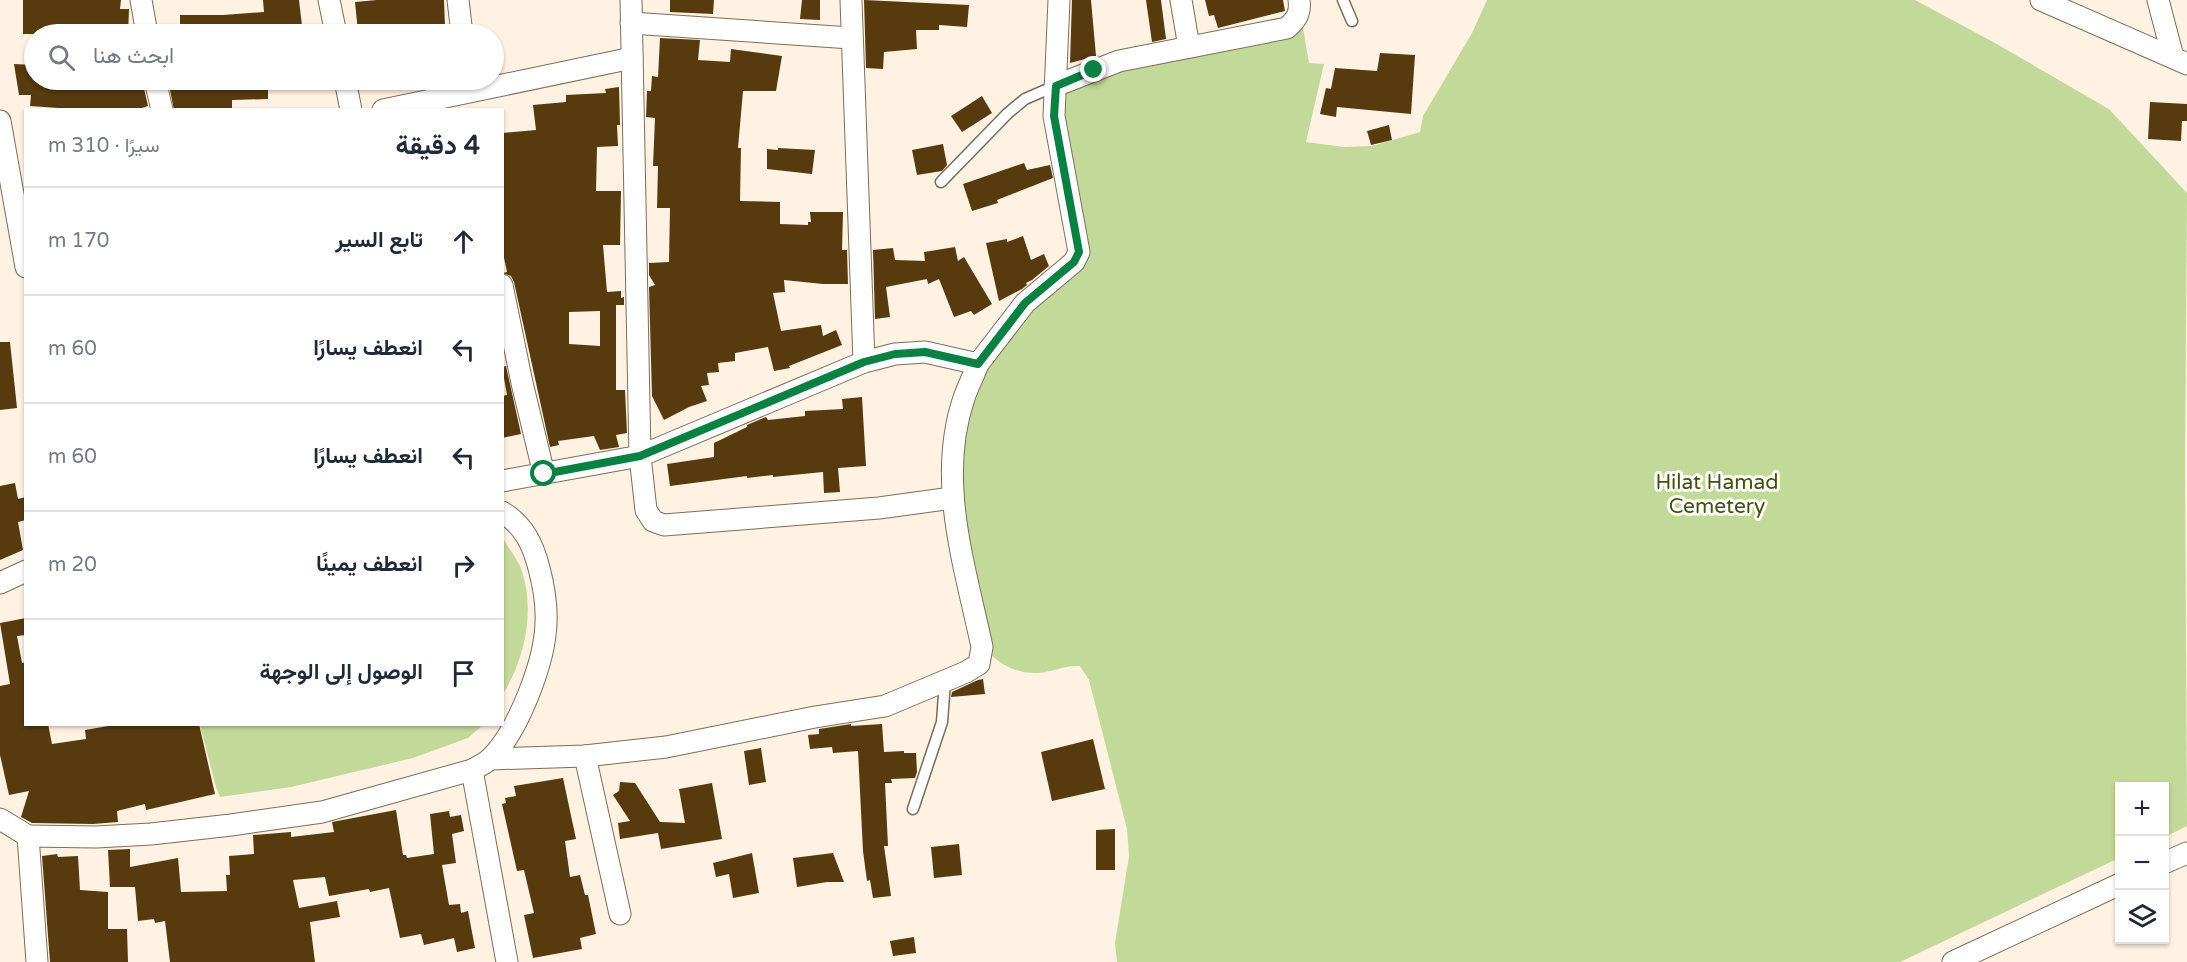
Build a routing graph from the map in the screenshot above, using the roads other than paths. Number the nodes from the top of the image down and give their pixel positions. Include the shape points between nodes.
1 (141, 0) edge
2 (329, 0) edge
3 (458, 0) edge
4 (630, 0) edge
5 (851, 0) edge
6 (1059, 0) edge
7 (1181, 0) edge
8 (1299, 0) edge
9 (1343, 0) edge
10 (2158, 0) edge
11 (2045, 1) edge
12 (1352, 21) dead end
13 (631, 23) junction
14 (145, 24) edge
15 (334, 24) edge
16 (461, 24) edge
17 (851, 38) junction
18 (1189, 47) junction
19 (632, 58) junction
20 (2180, 61) edge
21 (504, 86) edge
22 (1056, 86) junction
23 (157, 90) edge
24 (347, 90) edge
25 (485, 90) edge
26 (467, 94) edge
27 (161, 108) edge
28 (351, 108) edge
29 (394, 108) edge
30 (0, 121) edge
31 (12, 180) edge
32 (941, 182) dead end
33 (24, 255) edge
34 (504, 295) edge
35 (864, 362) junction
36 (978, 364) junction
37 (640, 456) junction
38 (544, 474) junction
39 (504, 481) edge
40 (952, 498) junction
41 (504, 514) edge
42 (24, 572) edge
43 (0, 583) edge
44 (945, 681) junction
45 (585, 756) junction
46 (490, 759) junction
47 (472, 770) junction
48 (913, 808) dead end
49 (0, 819) edge
50 (28, 836) junction
51 (2187, 853) edge
52 (2169, 861) edge
53 (2115, 886) edge
54 (620, 915) dead end
55 (37, 962) edge
56 (507, 962) edge
57 (1953, 962) edge

1 - 14 street
2 - 15 street
3 - 16 street
4 - 13 street
5 - 17 street
6 - 22 street
7 - 18 street
8 - 18 street via 1296,20 1287,28
9 - 12 lane
10 - 20 street
11 - 20 street
13 - 17 street
13 - 19 street
17 - 35 street
18 - 22 street via 1119,61
19 - 21 street
19 - 37 street
22 - 32 lane via 1024,99
22 - 36 street via 1054,116 1079,252 1074,262 1025,303
23 - 27 street
24 - 28 street
25 - 26 street
26 - 29 street
30 - 31 street
31 - 33 street
34 - 38 street
35 - 36 street via 925,352
35 - 37 street
36 - 40 street via 956,433
37 - 38 street
37 - 40 street via 646,510 653,521 664,525 879,508
38 - 39 street
40 - 44 street via 982,647 979,664
41 - 46 street via 524,531 536,557 546,596 546,626 525,706
42 - 43 street
44 - 45 street via 885,706 666,747
44 - 48 lane via 938,741
45 - 46 street
45 - 54 street
46 - 47 street
47 - 50 street via 322,812 151,834
47 - 56 street
49 - 50 street
50 - 55 street
51 - 52 street
53 - 57 street

